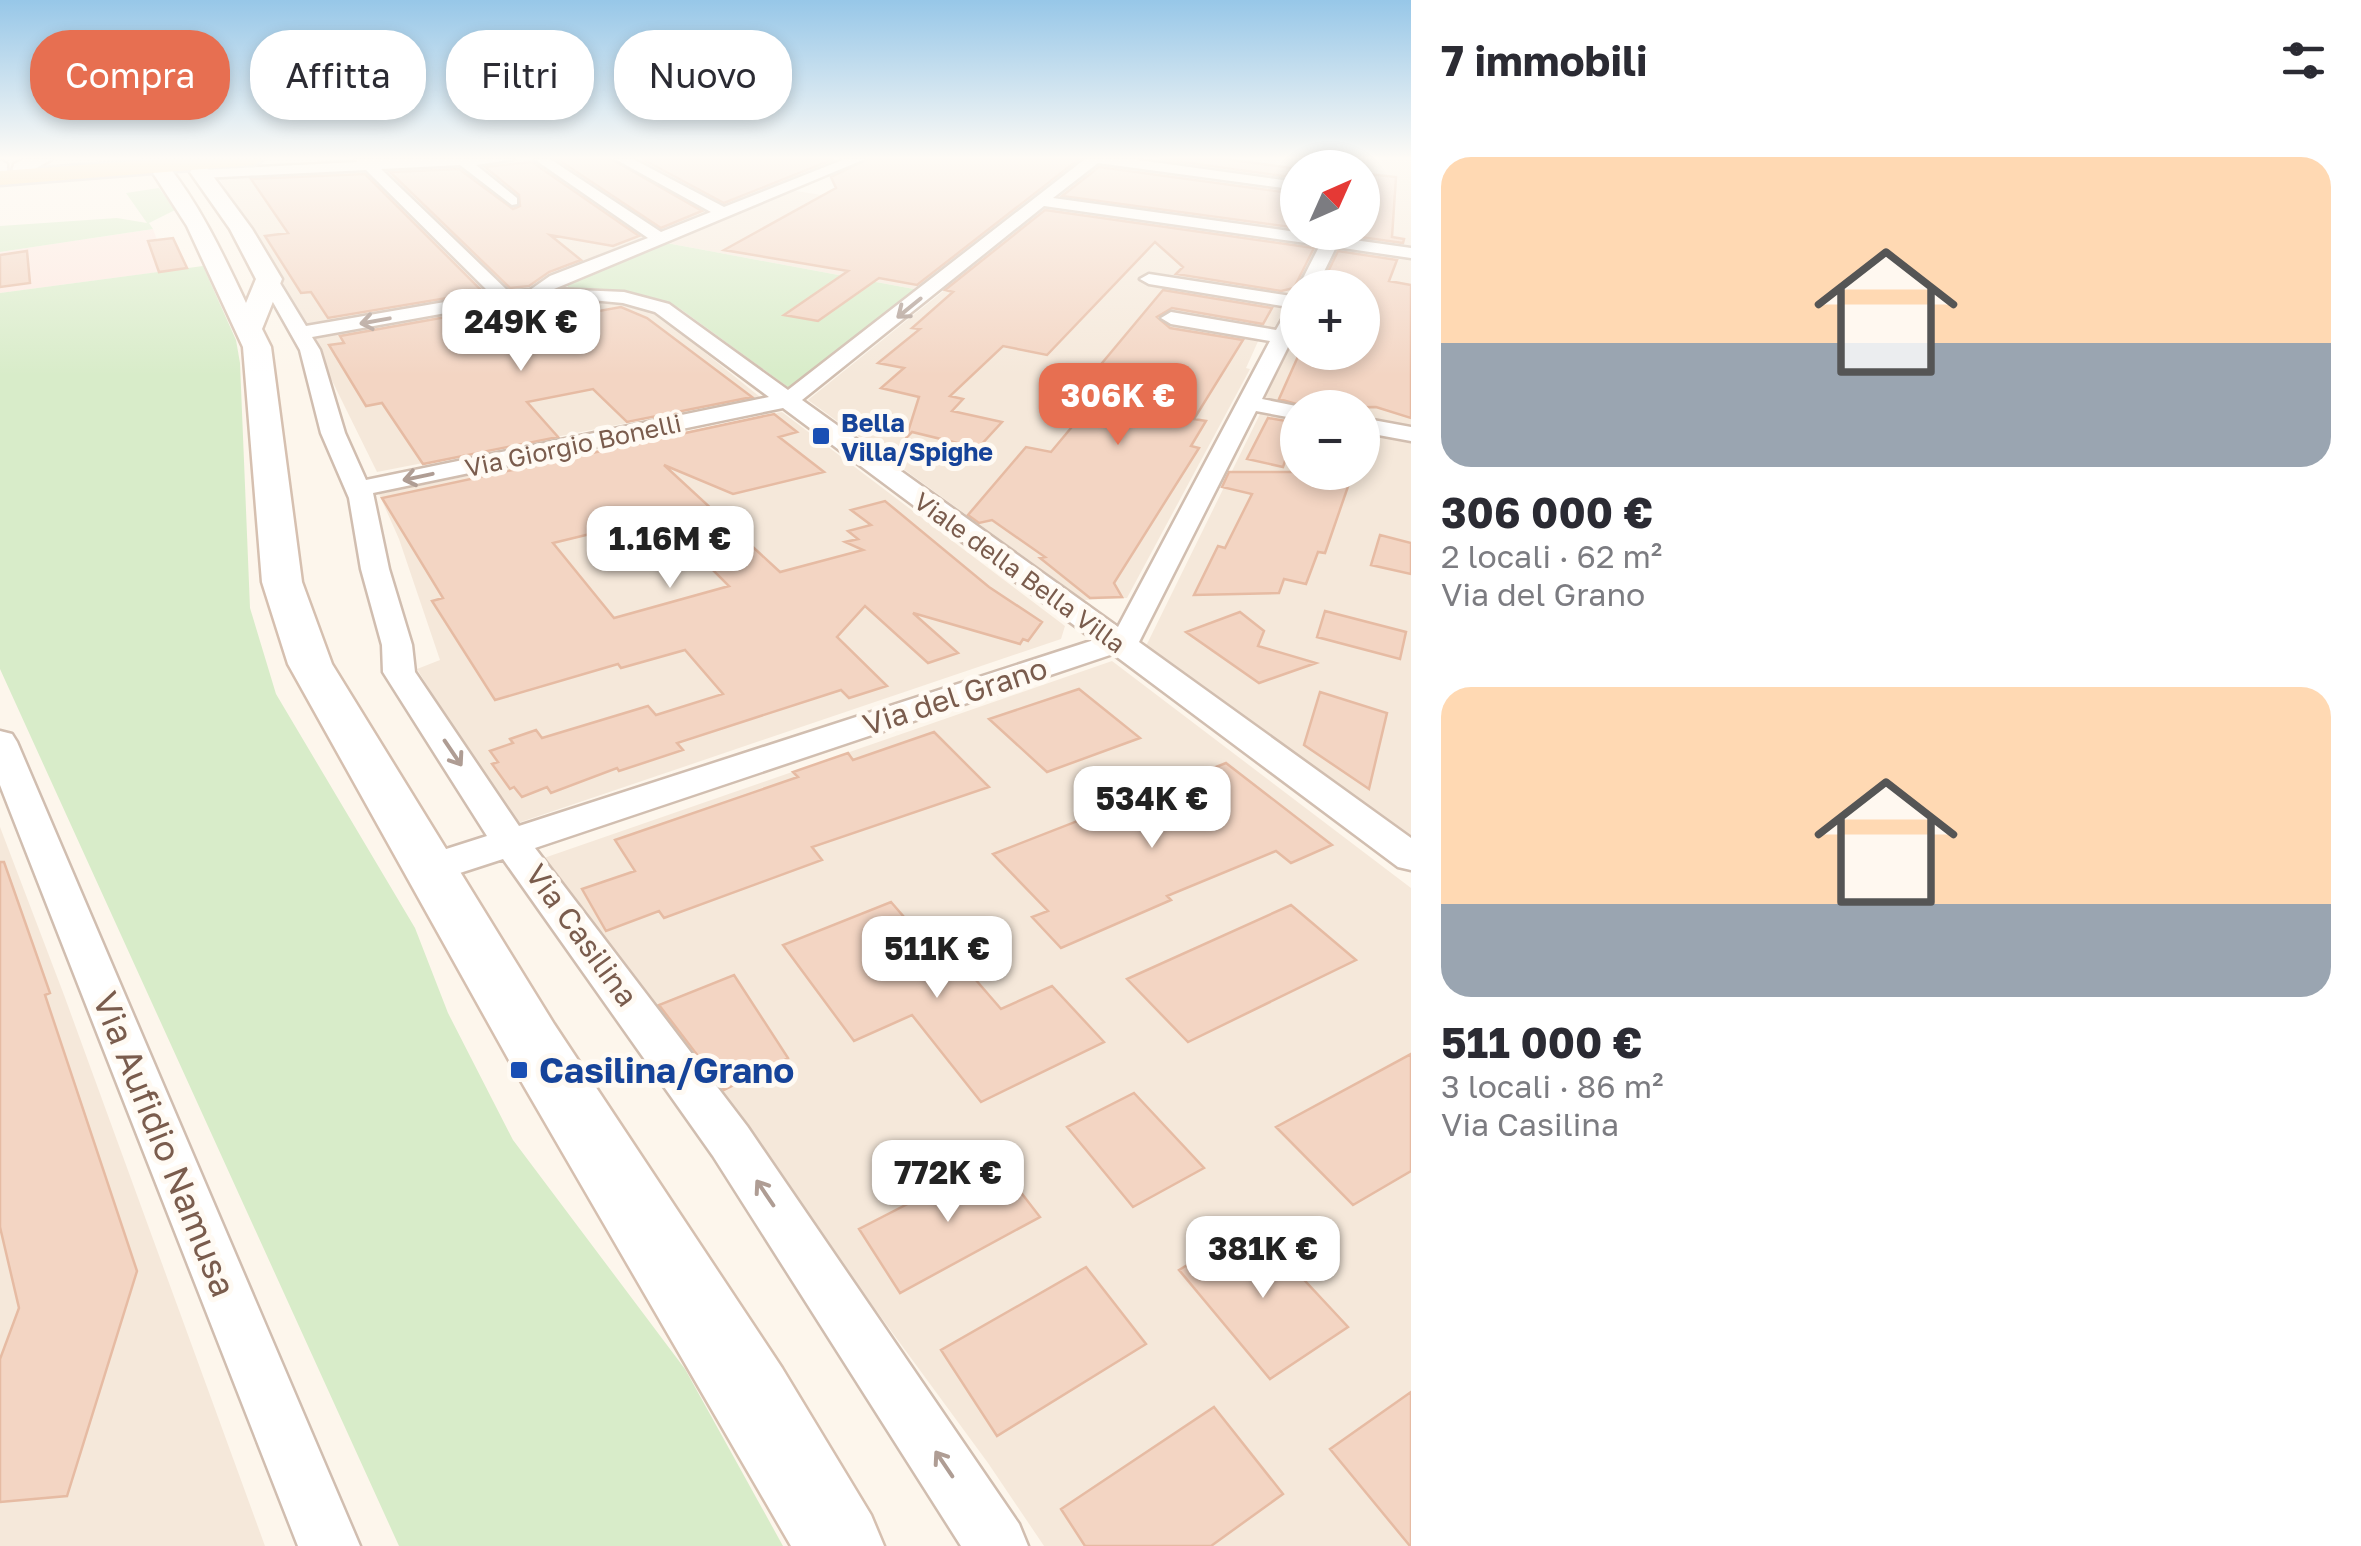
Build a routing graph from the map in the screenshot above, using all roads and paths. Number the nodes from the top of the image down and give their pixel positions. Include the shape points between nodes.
1 (202, 231) edge
2 (243, 231) edge
3 (436, 231) edge
4 (649, 231) edge
5 (677, 231) edge
6 (1004, 231) edge
7 (659, 238) junction
8 (1380, 247) edge
9 (1411, 253) edge
10 (269, 279) junction
11 (1149, 279) dead end
12 (534, 294) junction
13 (506, 299) junction
14 (1280, 302) edge
15 (254, 316) junction
16 (1171, 318) dead end
17 (302, 333) junction
18 (1280, 337) edge
19 (1280, 341) edge
20 (788, 400) junction
21 (1249, 403) junction
22 (1280, 409) edge
23 (1380, 428) edge
24 (1411, 434) edge
25 (358, 489) junction
26 (1116, 643) junction
27 (0, 742) edge
28 (512, 842) junction
29 (1411, 857) edge
30 (429, 869) junction
31 (328, 1546) edge
32 (840, 1546) edge
33 (997, 1546) edge

1 - 15 main road via 232,302
2 - 10 main road, Via Casilina
3 - 13 street
4 - 7 street
5 - 7 street
6 -> 20 street
7 - 12 street
8 - 9 street
10 - 15 main road
10 - 17 street, Via Casilina
11 - 14 street
12 - 13 street, Viale della Bella Villa
12 - 20 street, Viale della Bella Villa via 611,296 662,308
13 -> 17 street, Viale della Bella Villa
15 - 30 main road via 290,614 326,697
16 - 18 street
17 - 25 street, Via Casilina
19 - 21 street
20 -> 25 street, Via Giorgio Bonelli
20 - 26 street, Viale della Bella Villa
21 - 22 street
21 - 26 street via 1144,610
23 - 24 street
25 -> 28 street, Via Casilina via 399,672
26 - 28 street, Via del Grano
26 - 29 street, Viale della Bella Villa
27 - 31 street, Via Aufidio Namusa
28 - 30 street, Via del Grano
33 -> 28 street, Via Casilina via 730,1141
30 - 32 main road

